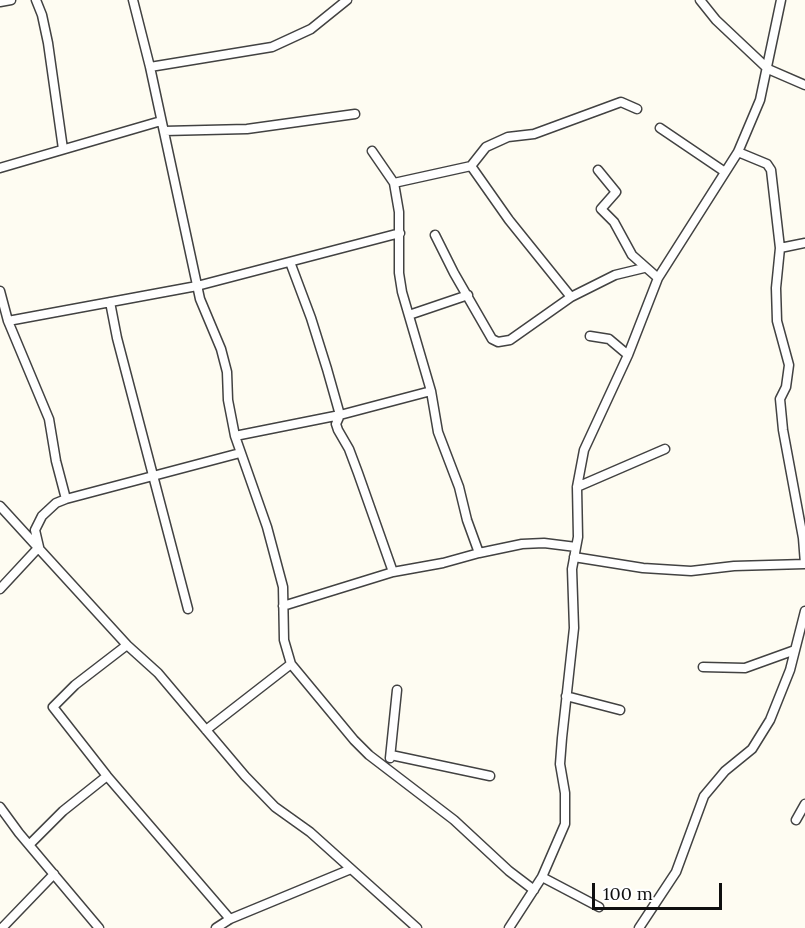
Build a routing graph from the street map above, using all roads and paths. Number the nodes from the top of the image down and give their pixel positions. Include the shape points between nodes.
1 (11, 0) edge
2 (36, 0) edge
3 (133, 0) edge
4 (347, 0) edge
5 (700, 0) edge
6 (782, 0) edge
7 (0, 2) edge
8 (150, 66) junction
9 (768, 69) junction
10 (805, 85) edge
11 (637, 109) dead end
12 (356, 114) dead end
13 (162, 121) junction
14 (660, 128) dead end
15 (164, 131) junction
16 (63, 149) junction
17 (372, 151) dead end
18 (738, 152) junction
19 (471, 166) junction
20 (0, 168) edge
21 (598, 170) dead end
22 (725, 172) junction
23 (394, 183) junction
24 (400, 233) junction
25 (435, 235) dead end
26 (805, 243) edge
27 (780, 248) junction
28 (290, 262) junction
29 (644, 268) junction
30 (658, 278) junction
31 (197, 286) junction
32 (0, 291) edge
33 (468, 295) junction
34 (571, 297) junction
35 (110, 302) junction
36 (409, 315) junction
37 (8, 321) junction
38 (590, 336) dead end
39 (628, 355) junction
40 (430, 391) junction
41 (340, 416) junction
42 (236, 436) junction
43 (665, 449) dead end
44 (240, 453) junction
45 (154, 476) junction
46 (577, 487) junction
47 (66, 499) junction
48 (0, 506) edge
49 (39, 547) junction
50 (576, 547) junction
51 (479, 553) junction
52 (574, 557) junction
53 (805, 564) edge
54 (393, 572) junction
55 (0, 589) edge
56 (283, 606) junction
57 (188, 609) dead end
58 (805, 611) edge
59 (127, 645) junction
60 (795, 650) junction
61 (291, 664) junction
62 (703, 667) dead end
63 (397, 690) dead end
64 (566, 696) junction
65 (620, 710) dead end
66 (206, 730) junction
67 (391, 755) junction
68 (388, 767) junction
69 (107, 776) junction
70 (490, 776) dead end
71 (805, 804) edge
72 (0, 807) edge
73 (796, 820) dead end
74 (30, 844) junction
75 (351, 869) junction
76 (54, 874) junction
77 (542, 877) junction
78 (534, 890) junction
79 (599, 907) dead end
80 (230, 919) junction
81 (2, 928) edge
82 (99, 928) edge
83 (216, 928) edge
84 (417, 928) edge
85 (509, 928) edge
86 (639, 928) edge

1 - 7 street
2 - 16 street via 48,43
3 - 8 street
4 - 8 street via 311,29 272,47
5 - 9 street
6 - 9 street
8 - 13 street
9 - 10 street
9 - 18 street via 760,100
11 - 19 street via 621,102 534,134 508,137 486,147
12 - 15 street via 247,129
13 - 15 street
13 - 16 street
14 - 22 street
15 - 31 street
16 - 20 street
17 - 23 street
18 - 22 street
18 - 27 street via 770,167
19 - 23 street
19 - 34 street
21 - 29 street via 616,192 601,209
22 - 30 street
23 - 24 street
24 - 28 street
24 - 36 street via 399,273
25 - 33 street
26 - 27 street
27 - 53 street via 777,321 789,365 780,399
28 - 31 street
28 - 41 street
29 - 30 street
29 - 34 street via 615,275
30 - 39 street
31 - 35 street
31 - 42 street via 227,372
32 - 37 street
33 - 34 street via 492,339 498,342 510,340
33 - 36 street
35 - 37 street
35 - 45 street
36 - 40 street
37 - 47 street via 49,418
38 - 39 street via 609,339
39 - 46 street via 584,450
40 - 41 street
40 - 51 street via 438,432
41 - 42 street
41 - 54 street via 338,430 349,449
42 - 44 street
43 - 46 street
44 - 45 street
44 - 56 street via 267,527 283,587
45 - 47 street
45 - 57 street
46 - 50 street
47 - 49 street via 42,516 35,530
48 - 49 street
49 - 55 street
49 - 59 street
50 - 51 street via 522,544
50 - 52 street
51 - 54 street
52 - 53 street via 691,571
52 - 64 street via 574,628
54 - 56 street
56 - 61 street via 284,640
58 - 60 street
59 - 66 street via 158,673
59 - 69 street via 53,707
60 - 62 street via 745,668
60 - 86 street via 770,720 752,749 725,771 704,796 676,872
61 - 66 street
61 - 68 street via 354,740
63 - 67 street
64 - 65 street
64 - 77 street via 560,764 565,824
66 - 75 street via 275,807
67 - 68 street
67 - 70 street
68 - 78 street
69 - 74 street
69 - 80 street
71 - 73 street
72 - 74 street
74 - 76 street
75 - 80 street
75 - 84 street
76 - 81 street
76 - 82 street
77 - 78 street
77 - 79 street
78 - 85 street
80 - 83 street

